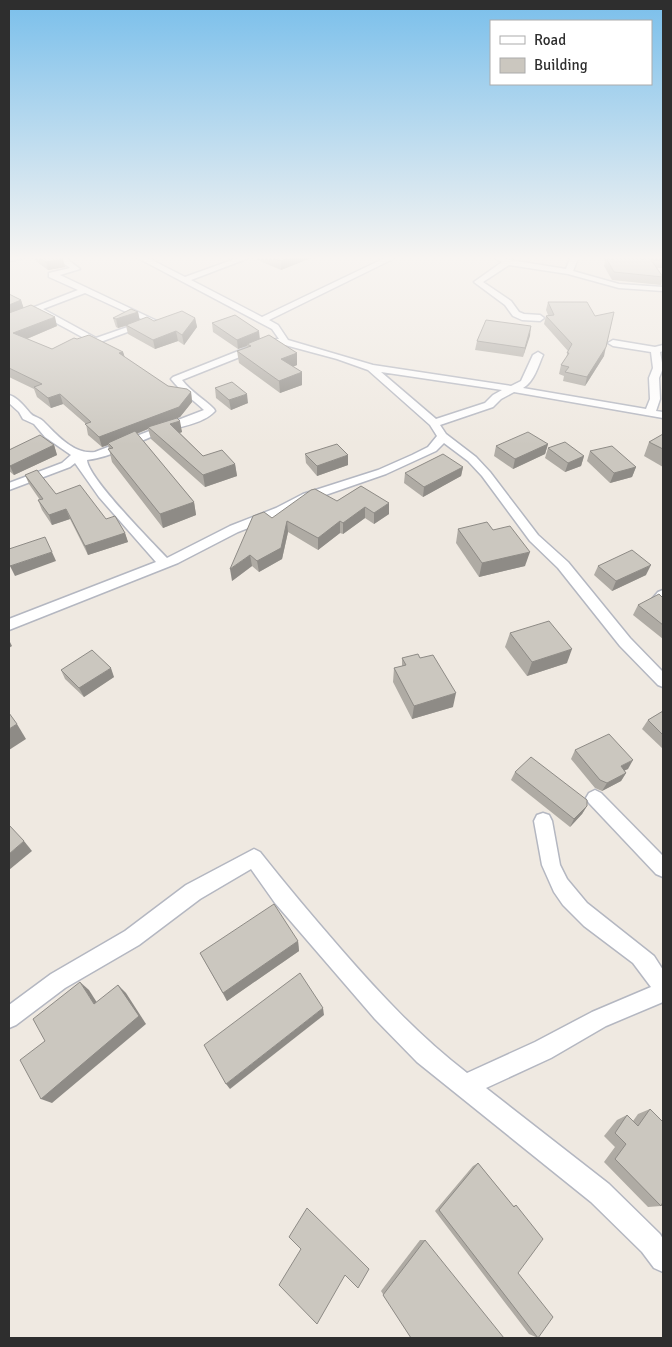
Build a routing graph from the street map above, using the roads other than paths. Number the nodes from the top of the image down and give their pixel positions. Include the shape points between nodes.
1 (55, 319) edge
2 (148, 319) edge
3 (263, 320) edge
4 (285, 342) junction
5 (613, 343) dead end
6 (659, 349) edge
7 (538, 355) dead end
8 (371, 368) junction
9 (513, 389) junction
10 (9, 398) edge
11 (650, 412) junction
12 (663, 415) edge
13 (434, 423) junction
14 (442, 436) junction
15 (80, 455) junction
16 (9, 487) edge
17 (164, 563) junction
18 (663, 595) edge
19 (663, 603) edge
20 (9, 625) edge
21 (663, 681) edge
22 (595, 798) dead end
23 (543, 822) dead end
24 (663, 868) edge
25 (663, 988) edge
26 (663, 992) edge
27 (9, 1018) edge
28 (465, 1086) junction
29 (663, 1259) edge

1 - 2 street via 95,341 153,321
3 - 4 street via 275,327
4 - 8 street
4 - 15 street via 269,342 176,379 186,392 210,411 202,417 93,456
5 - 6 street
6 - 11 street via 654,402
7 - 9 street via 530,376
8 - 9 street
8 - 13 street
9 - 11 street
9 - 13 street via 489,405
10 - 15 street via 27,416 37,419 49,435
11 - 12 street
13 - 14 street
14 - 17 street via 432,449 416,458 307,497
14 - 21 street via 482,470 534,538 563,565 626,642
15 - 16 street via 66,465
15 - 17 street via 85,471 102,494
17 - 20 street
18 - 19 street via 659,600
22 - 24 street
23 - 25 street via 552,870 571,900 592,922 642,958
26 - 28 street via 599,1019 543,1050
27 - 28 street via 58,981 132,938 193,892 254,858 282,896 382,1012 425,1054
28 - 29 street via 600,1193

